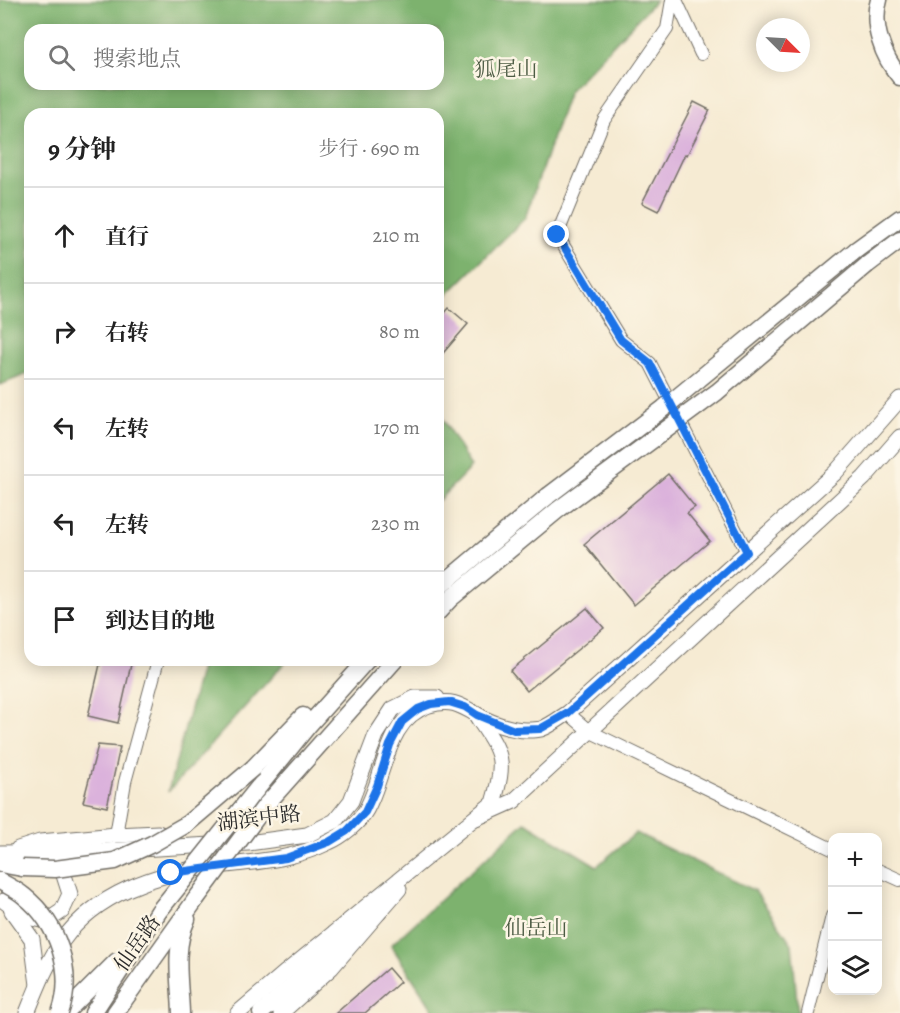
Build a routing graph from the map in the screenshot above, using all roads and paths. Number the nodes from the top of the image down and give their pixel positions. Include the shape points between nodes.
1 (674, 0) edge
2 (879, 0) edge
3 (702, 54) dead end
4 (900, 77) edge
5 (900, 218) edge
6 (900, 240) edge
7 (900, 399) edge
8 (900, 437) edge
9 (747, 552) junction
10 (444, 583) edge
11 (444, 606) edge
12 (156, 666) edge
13 (351, 666) edge
14 (362, 666) edge
15 (390, 666) edge
16 (449, 702) junction
17 (568, 713) junction
18 (477, 715) junction
19 (590, 731) junction
20 (476, 818) junction
21 (116, 835) junction
22 (188, 846) junction
23 (828, 847) edge
24 (48, 853) junction
25 (428, 856) junction
26 (2, 857) edge
27 (882, 872) edge
28 (900, 880) edge
29 (0, 881) edge
30 (196, 899) junction
31 (2, 900) edge
32 (379, 911) junction
33 (828, 932) edge
34 (141, 936) junction
35 (38, 985) junction
36 (27, 1013) edge
37 (62, 1013) edge
38 (93, 1013) edge
39 (115, 1013) edge
40 (181, 1013) edge
41 (238, 1013) edge
42 (261, 1013) edge
43 (281, 1013) edge
44 (808, 1013) edge

1 - 3 street
1 - 9 street via 667,29 604,120 557,235 621,340 650,363
2 - 4 highway via 879,40
5 - 10 highway, bridge
6 - 11 highway, bridge via 717,392 559,509
7 - 9 main road, 湖滨中路 via 835,473
8 - 19 main road via 864,478
9 - 17 main road, 湖滨中路
12 - 21 street via 125,782
13 - 26 highway, bridge via 253,768 187,824 152,844 115,861 55,869 22,868
14 - 34 highway, 仙岳路, bridge via 308,726
15 - 30 highway, bridge via 265,806
16 - 18 main road, 湖滨中路
16 - 22 main road, 湖滨中路 via 415,698 393,709 376,735 351,801 335,821 307,835
16 - 35 main road via 418,709 402,722 365,812 347,831 286,858 171,873 123,891 87,914 63,939
17 - 18 main road, 湖滨中路 via 540,729 514,730
17 - 19 street
18 - 20 main road via 499,750 501,778 493,803
19 - 20 main road via 514,801
19 - 23 street
20 - 25 main road
21 - 22 main road via 158,833
21 - 26 main road via 40,842
22 - 24 main road, 湖滨中路
24 - 26 main road, 湖滨中路
24 - 31 main road via 62,869 70,894 62,911 47,921 26,917
25 - 32 main road
25 - 41 main road
27 - 28 street
29 - 37 highway, bridge via 24,896 56,935 66,970
30 - 39 highway, 仙岳路
30 - 40 highway via 182,930 178,956
31 - 35 main road via 32,939
32 - 42 highway
32 - 43 main road via 331,968
33 - 44 street
34 - 37 highway
34 - 38 highway, 仙岳路
35 - 36 main road

